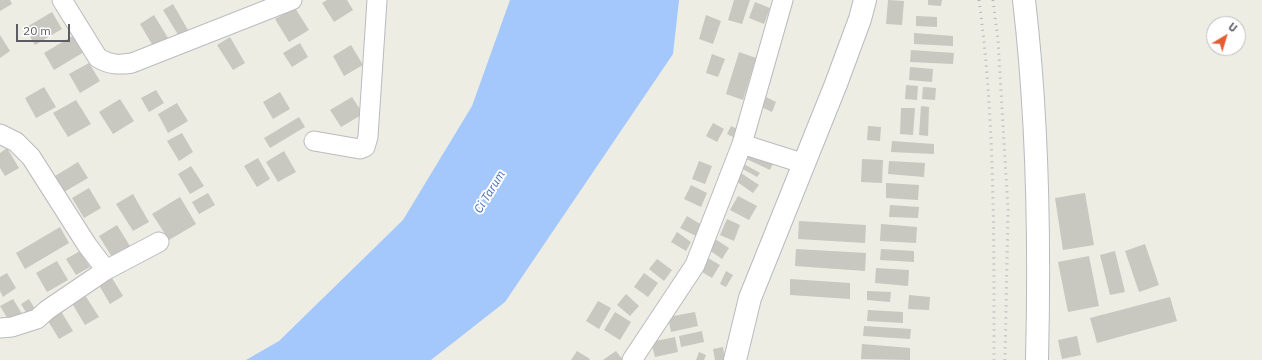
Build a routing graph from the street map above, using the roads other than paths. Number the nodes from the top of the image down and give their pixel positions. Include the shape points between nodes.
1 (62, 0) edge
2 (292, 0) edge
3 (377, 0) edge
4 (783, 0) edge
5 (865, 0) edge
6 (1024, 0) edge
7 (0, 134) edge
8 (314, 141) dead end
9 (742, 144) junction
10 (805, 164) junction
11 (159, 242) dead end
12 (106, 270) junction
13 (0, 328) edge
14 (632, 360) edge
15 (735, 360) edge
16 (1037, 360) edge

1 - 2 street via 98,58 108,64 117,65 132,63
3 - 8 street via 368,137 365,147 360,149
4 - 9 street
5 - 10 main road via 847,56
6 - 16 main road via 1038,220
7 - 12 street via 16,142 28,153
9 - 10 street
9 - 14 street via 695,265
10 - 15 main road via 750,298
11 - 12 street
12 - 13 street via 36,319

